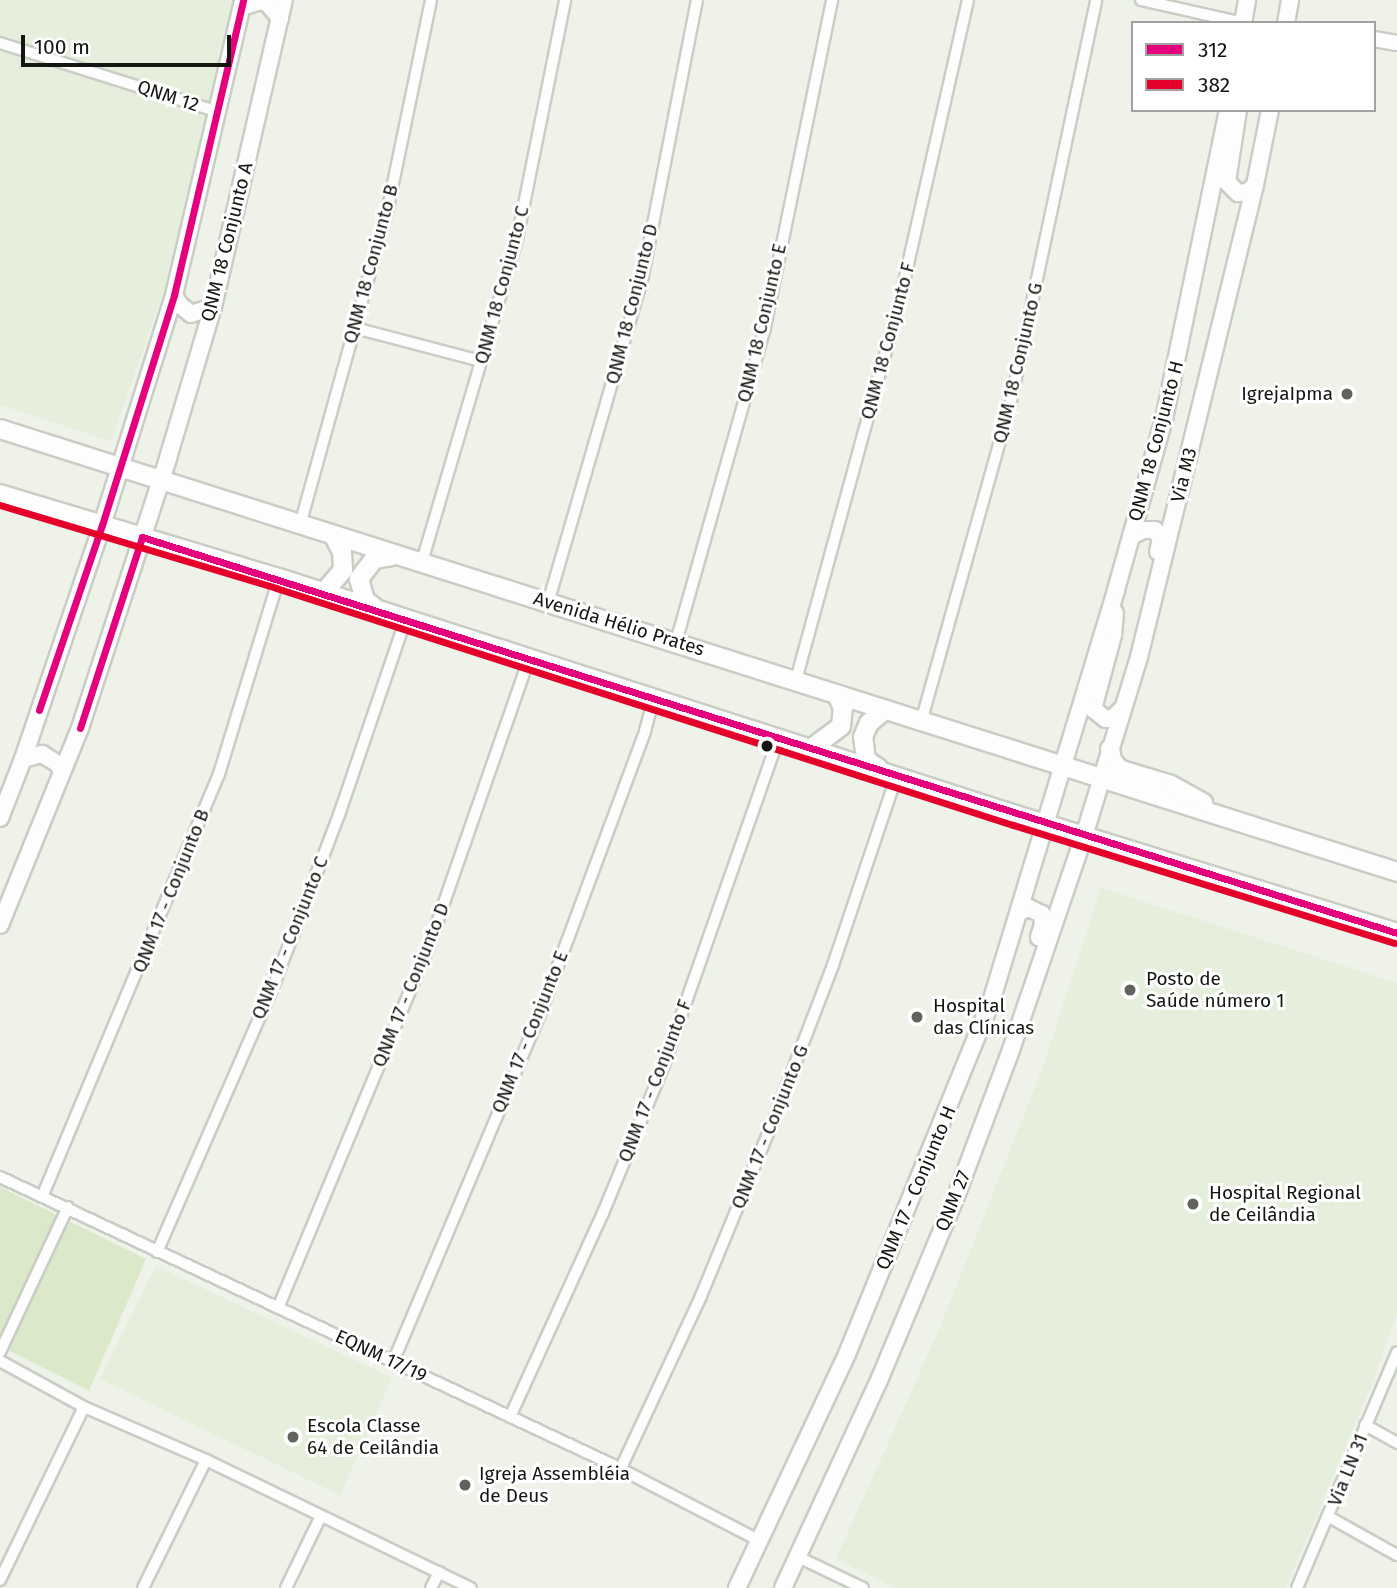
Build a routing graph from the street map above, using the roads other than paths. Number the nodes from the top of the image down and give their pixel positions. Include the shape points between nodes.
1 (284, 0) edge
2 (431, 0) edge
3 (565, 0) edge
4 (698, 0) edge
5 (832, 0) edge
6 (968, 0) edge
7 (1096, 0) edge
8 (1141, 0) edge
9 (1247, 0) edge
10 (1290, 0) edge
11 (243, 4) edge
12 (1198, 5) edge
13 (280, 18) junction
14 (1238, 21) edge
15 (1243, 21) edge
16 (1286, 21) edge
17 (1376, 39) edge
18 (0, 43) edge
19 (1397, 43) edge
20 (216, 111) junction
21 (1228, 112) edge
22 (1238, 112) edge
23 (1270, 112) edge
24 (1255, 185) junction
25 (174, 295) junction
26 (213, 307) junction
27 (355, 328) junction
28 (481, 361) junction
29 (0, 429) edge
30 (119, 467) junction
31 (160, 481) junction
32 (0, 494) edge
33 (102, 525) junction
34 (300, 525) junction
35 (334, 536) junction
36 (1131, 536) junction
37 (142, 537) junction
38 (392, 556) junction
39 (421, 565) junction
40 (279, 578) junction
41 (1116, 590) junction
42 (324, 592) junction
43 (548, 603) junction
44 (375, 608) junction
45 (406, 618) junction
46 (676, 642) junction
47 (529, 657) junction
48 (1139, 657) junction
49 (796, 680) junction
50 (837, 695) junction
51 (654, 698) junction
52 (1122, 709) junction
53 (885, 710) junction
54 (921, 722) junction
55 (779, 737) junction
56 (812, 748) junction
57 (1110, 748) junction
58 (23, 759) junction
59 (1062, 766) junction
60 (62, 772) junction
61 (888, 772) junction
62 (1102, 778) junction
63 (0, 818) edge
64 (1237, 822) junction
65 (1045, 824) junction
66 (1084, 836) junction
67 (1397, 872) edge
68 (1019, 912) junction
69 (0, 925) edge
70 (1397, 933) edge
71 (1016, 1034) junction
72 (0, 1177) edge
73 (42, 1197) junction
74 (68, 1207) junction
75 (157, 1252) junction
76 (278, 1308) junction
77 (0, 1352) edge
78 (1397, 1352) edge
79 (0, 1361) edge
80 (393, 1362) junction
81 (84, 1407) junction
82 (510, 1417) junction
83 (1366, 1425) junction
84 (1397, 1443) edge
85 (206, 1460) junction
86 (620, 1470) junction
87 (321, 1516) junction
88 (1329, 1517) junction
89 (760, 1541) junction
90 (1397, 1555) edge
91 (798, 1557) junction
92 (439, 1572) junction
93 (0, 1580) edge
94 (144, 1588) edge
95 (286, 1588) edge
96 (431, 1588) edge
97 (471, 1588) edge
98 (737, 1588) edge
99 (783, 1588) edge
100 (863, 1588) edge
101 (1297, 1588) edge

1 - 13 main road, QNM 18 Conjunto A
2 - 27 street, QNM 18 Conjunto B via 390,203
3 - 28 street, QNM 18 Conjunto C via 517,239
4 - 43 street, QNM 18 Conjunto D via 643,275
5 - 46 street, QNM 18 Conjunto E via 764,332
6 - 49 street, QNM 18 Conjunto F via 901,295
7 - 54 street, QNM 18 Conjunto G via 1010,406
8 - 12 street
9 - 15 main road
10 - 16 main road
11 - 13 main road via 267,3
11 - 20 main road
12 - 14 street
13 - 26 main road, QNM 18 Conjunto A
17 - 19 street
18 - 20 street, QNM 12
20 - 25 main road
21 - 36 main road, QNM 18 Conjunto H via 1176,365
22 - 24 main road via 1227,182 1238,193
23 - 24 main road, Via M3
24 - 48 main road, Via M3
25 - 26 main road via 191,314
25 - 30 main road
26 - 31 main road, QNM 18 Conjunto A
27 - 28 street
27 - 34 street, QNM 18 Conjunto B
28 - 39 street, QNM 18 Conjunto C
29 - 30 main road, Avenida Hélio Prates
30 - 31 main road, Avenida Hélio Prates
30 - 33 main road
31 - 34 main road, Avenida Hélio Prates
31 - 37 main road, QNM 18 Conjunto A
32 - 33 main road
33 - 37 main road
33 - 58 main road
34 - 35 main road, Avenida Hélio Prates
35 - 38 main road, Avenida Hélio Prates
35 - 42 main road via 342,552 343,570
36 - 41 main road, QNM 18 Conjunto H
36 - 48 main road via 1150,529 1161,539 1143,606
37 - 40 main road
37 - 60 main road, QNM 18 Conjunto A
38 - 39 main road, Avenida Hélio Prates
38 - 44 main road via 374,559 359,579 365,600
39 - 43 main road, Avenida Hélio Prates
40 - 42 main road
40 - 73 street, QNM 17 - Conjunto B via 219,774
41 - 52 main road via 1113,635 1093,709 1106,719
41 - 59 main road, QNM 18 Conjunto H
42 - 44 main road
43 - 46 main road, Avenida Hélio Prates
44 - 45 main road
45 - 47 main road
45 - 75 street, QNM 17 - Conjunto C via 339,815 276,979
46 - 49 main road, Avenida Hélio Prates
47 - 51 main road
47 - 76 street, QNM 17 - Conjunto D via 430,943
48 - 52 main road, Via M3
49 - 50 main road, Avenida Hélio Prates
50 - 53 main road, Avenida Hélio Prates
50 - 56 main road via 843,708 841,726
51 - 55 main road
51 - 80 street, QNM 17 - Conjunto E via 540,1014
52 - 57 main road, Via M3
53 - 54 main road, Avenida Hélio Prates
53 - 61 main road via 869,723 862,748 866,760
54 - 59 main road, Avenida Hélio Prates
55 - 56 main road
55 - 82 street, QNM 17 - Conjunto F via 664,1065
56 - 61 main road
57 - 62 main road, Via M3
57 - 64 main road, Avenida Hélio Prates via 1119,769 1171,785
58 - 60 main road via 42,754
58 - 63 main road
59 - 62 main road, Avenida Hélio Prates
59 - 65 main road
60 - 69 main road, QNM 18 Conjunto A
61 - 65 main road
61 - 86 street, QNM 17 - Conjunto G via 833,965 772,1125 701,1296
62 - 64 main road, Avenida Hélio Prates
62 - 66 main road, Via M3
64 - 67 main road, Avenida Hélio Prates
65 - 66 main road
65 - 68 main road, QNM 17 - Conjunto H
66 - 70 main road
66 - 71 main road, QNM 27
68 - 71 main road via 1035,909 1044,919 1022,982
68 - 89 main road, QNM 17 - Conjunto H via 991,1002 947,1116 826,1402
71 - 91 main road, QNM 27 via 880,1378
72 - 73 street, EQNM 17/19
73 - 74 street, EQNM 17/19
74 - 75 street, EQNM 17/19
74 - 77 street
75 - 76 street, EQNM 17/19
76 - 80 street, EQNM 17/19
78 - 83 street, Via LN 31
79 - 81 street
80 - 82 street, EQNM 17/19
81 - 85 street
81 - 93 street
82 - 86 street, EQNM 17/19
83 - 84 street
83 - 88 street, Via LN 31
85 - 87 street
85 - 94 street
86 - 89 street, EQNM 17/19
87 - 92 street
87 - 95 street
88 - 90 street
88 - 101 street, Via LN 31
89 - 98 main road
91 - 99 main road, QNM 27
91 - 100 street
92 - 96 street
92 - 97 street

